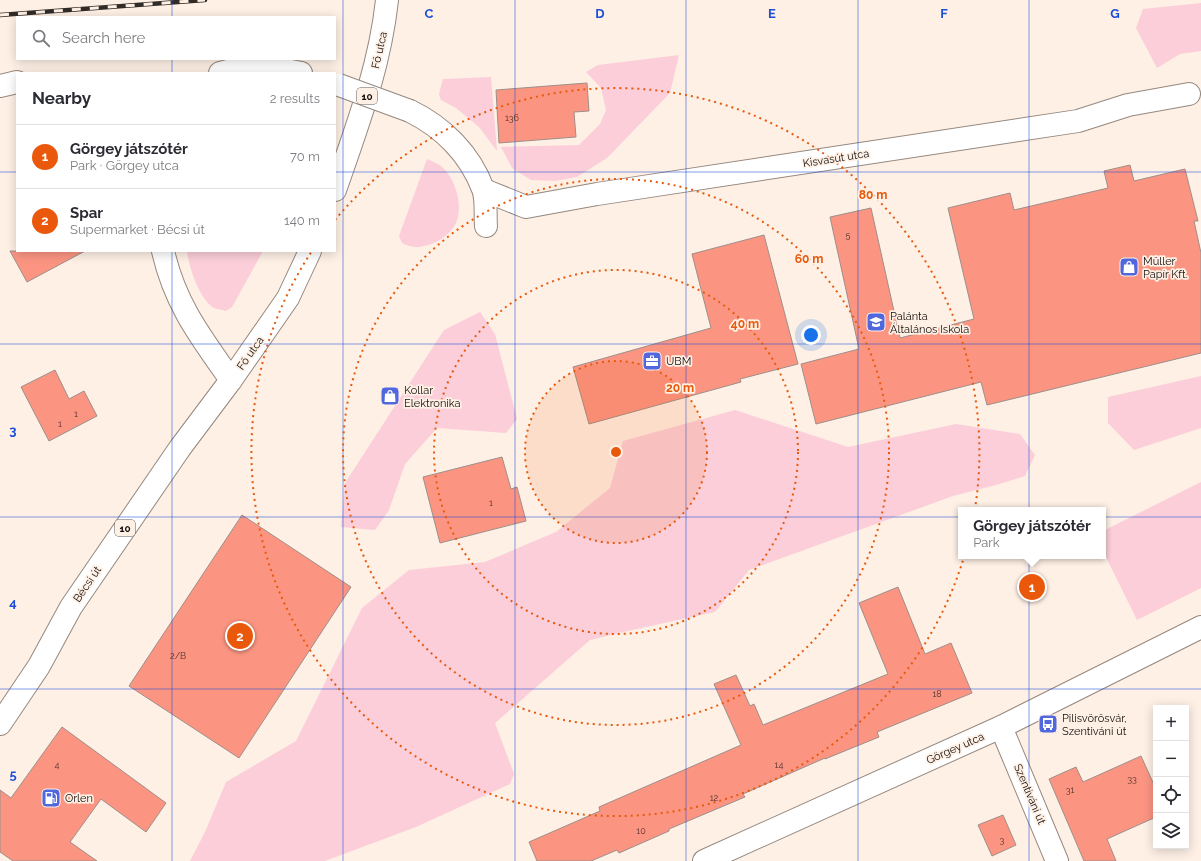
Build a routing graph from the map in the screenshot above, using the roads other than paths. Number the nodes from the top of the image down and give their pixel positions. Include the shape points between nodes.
1 (387, 0) edge
2 (223, 72) edge
3 (297, 72) edge
4 (16, 82) edge
5 (337, 84) edge
6 (0, 86) edge
7 (1189, 94) dead end
8 (336, 187) edge
9 (484, 190) junction
10 (486, 226) dead end
11 (163, 252) edge
12 (310, 252) edge
13 (231, 380) junction
14 (180, 448) joint
15 (1201, 627) edge
16 (0, 724) edge
17 (1001, 727) junction
18 (704, 861) edge
19 (1057, 861) edge

1 - 8 street, Fő utca / 10 via 379,54
2 - 3 street via 242,66 275,67
4 - 6 street
5 - 9 street, bridge via 410,111 435,125 448,136 470,163
7 - 9 street, Kisvasút utca via 1128,105 1078,121 526,207
9 - 10 street
11 - 13 street via 169,277 182,305 195,329
12 - 13 street, Fő utca / 10 via 288,298
13 - 14 street, Fő utca / 10
14 - 16 street, Bécsi út / 10 via 71,607 39,666
15 - 17 street, Görgey utca
17 - 18 street, Görgey utca
17 - 19 street, Szentiváni út

